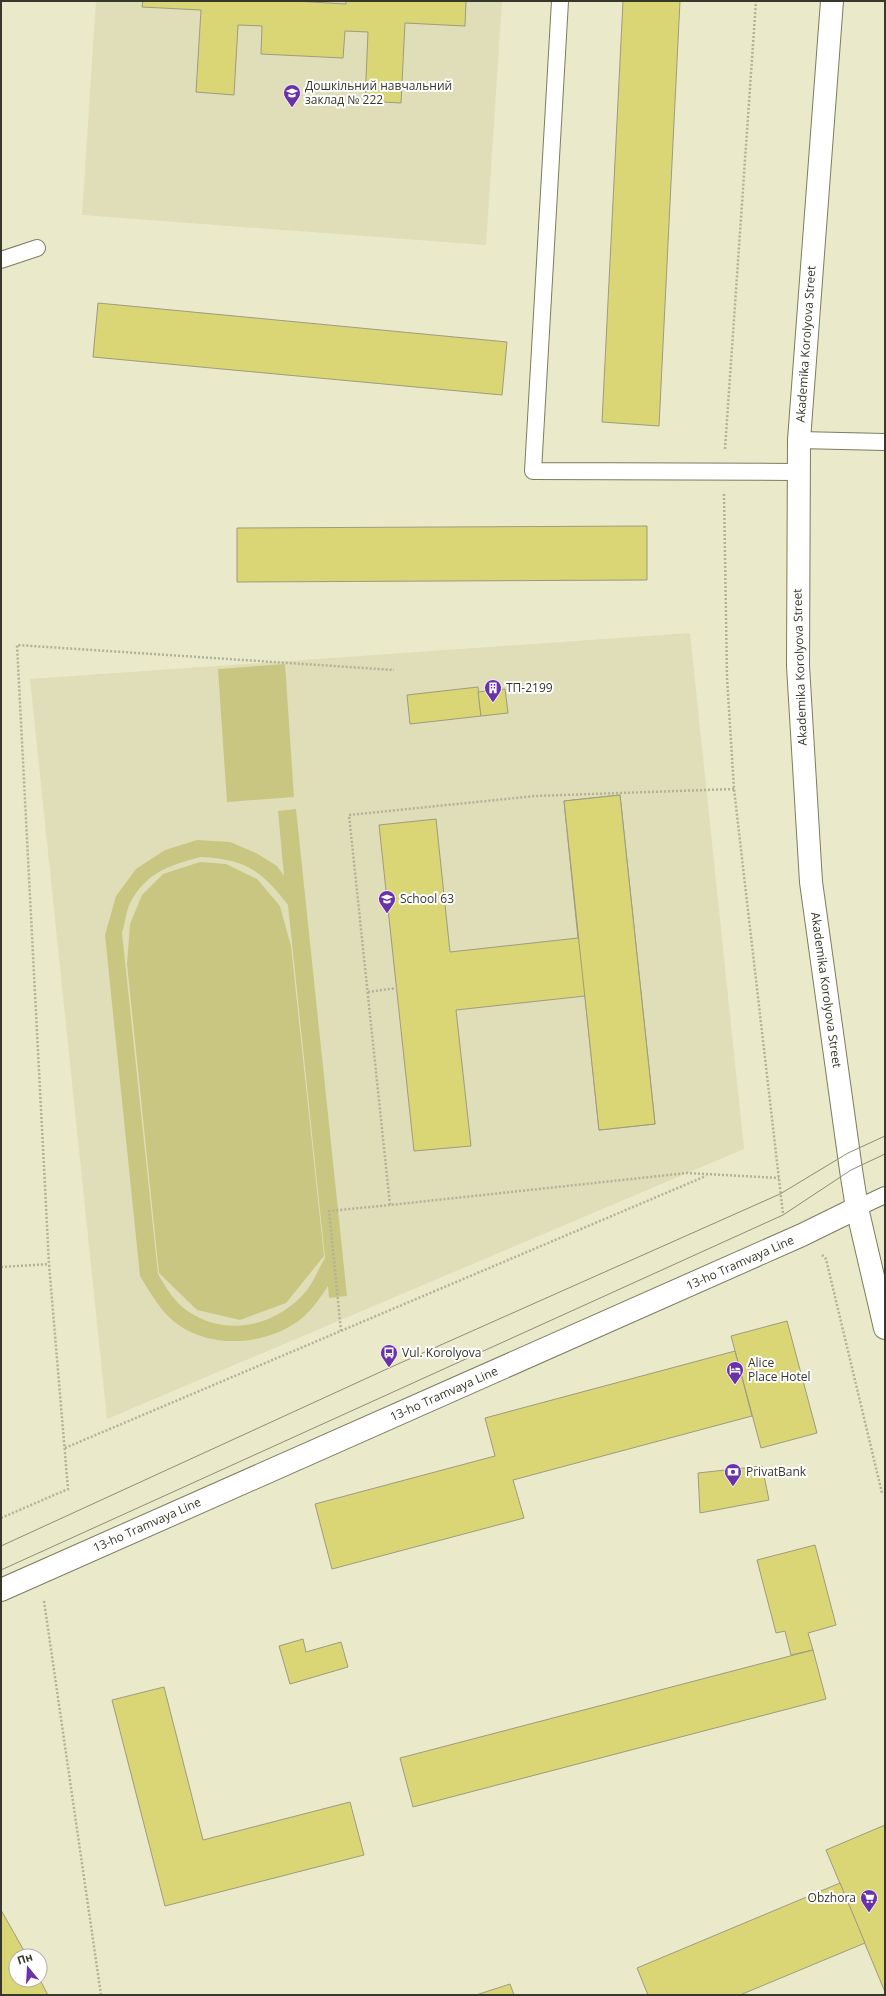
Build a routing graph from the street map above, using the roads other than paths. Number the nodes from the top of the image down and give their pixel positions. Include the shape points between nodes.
1 (560, 1) edge
2 (832, 1) edge
3 (37, 248) dead end
4 (1, 260) edge
5 (799, 440) junction
6 (885, 442) edge
7 (798, 472) junction
8 (885, 1195) edge
9 (857, 1208) junction
10 (885, 1328) edge
11 (1, 1590) edge

1 - 7 lane via 533,471
2 - 5 main road, Akademika Korolyova Street
3 - 4 lane
5 - 6 lane
5 - 7 main road, Akademika Korolyova Street
7 - 9 main road, Akademika Korolyova Street via 798,666 811,882
8 - 9 lane, 13-ho Tramvaya Line
9 - 10 main road, Akademika Korolyova Street
9 - 11 main road, 13-ho Tramvaya Line via 802,1235

